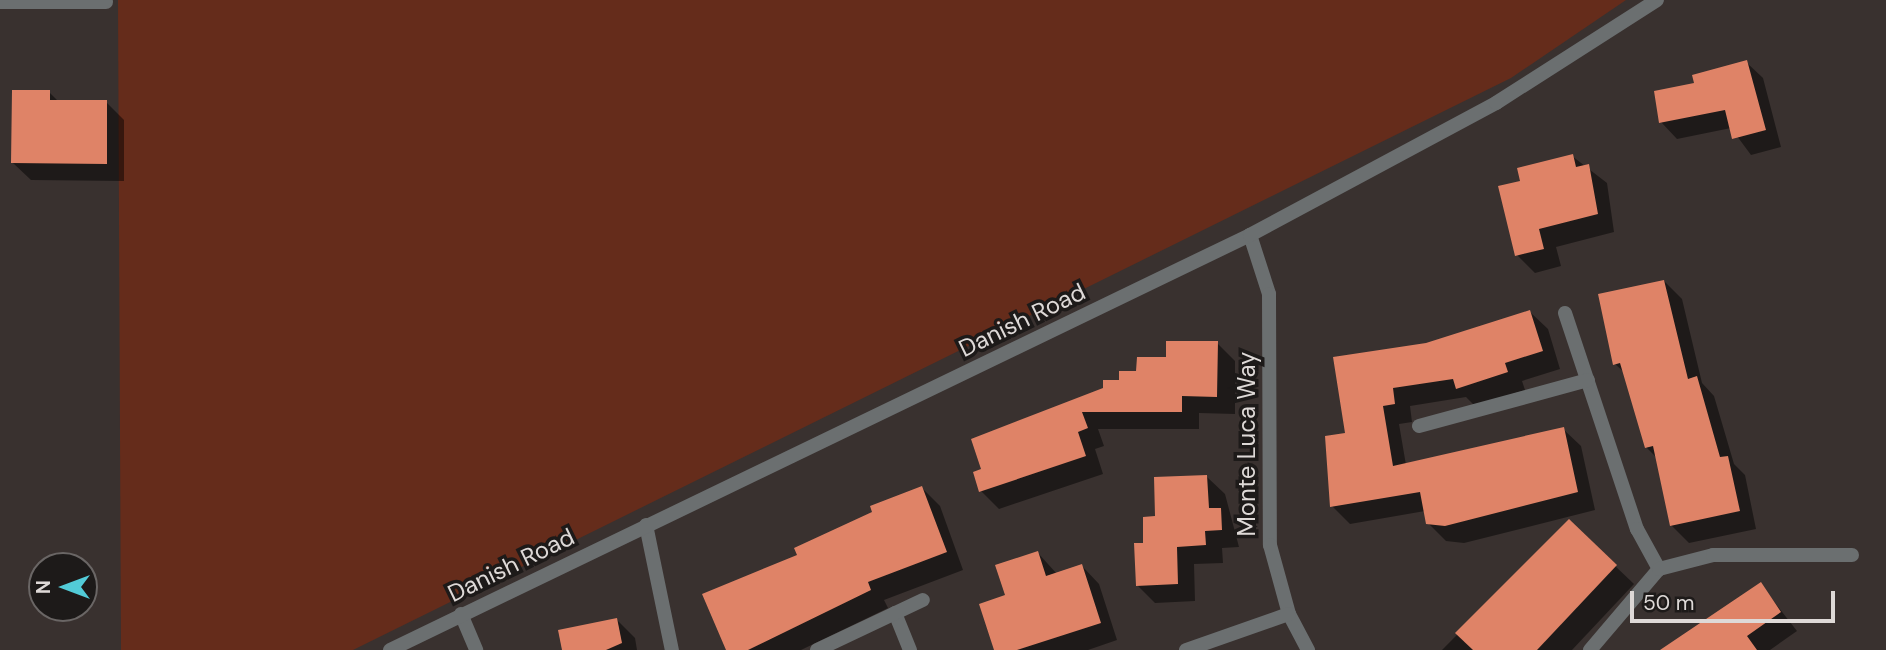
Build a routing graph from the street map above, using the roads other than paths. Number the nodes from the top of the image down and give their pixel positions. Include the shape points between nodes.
1 (1657, 0) edge
2 (0, 2) edge
3 (106, 2) dead end
4 (1250, 234) junction
5 (1565, 313) dead end
6 (1588, 380) junction
7 (1419, 426) dead end
8 (646, 525) junction
9 (1852, 555) dead end
10 (1659, 569) junction
11 (923, 600) dead end
12 (895, 613) junction
13 (461, 614) junction
14 (1289, 614) junction
15 (390, 650) edge
16 (476, 650) edge
17 (672, 650) edge
18 (817, 650) edge
19 (910, 650) edge
20 (1186, 650) edge
21 (1308, 650) edge
22 (1590, 650) edge

1 - 4 street, Danish Road via 1496,103
2 - 3 street
4 - 8 street, Danish Road
4 - 14 street, Monte Luca Way via 1269,294 1270,545
5 - 6 street
6 - 7 street
6 - 10 street via 1637,529
8 - 13 street, Danish Road
8 - 17 street
9 - 10 street via 1713,555
10 - 22 street
11 - 12 street
12 - 18 street
12 - 19 street
13 - 15 street, Danish Road
13 - 16 street
14 - 20 street
14 - 21 street, Monte Luca Way

